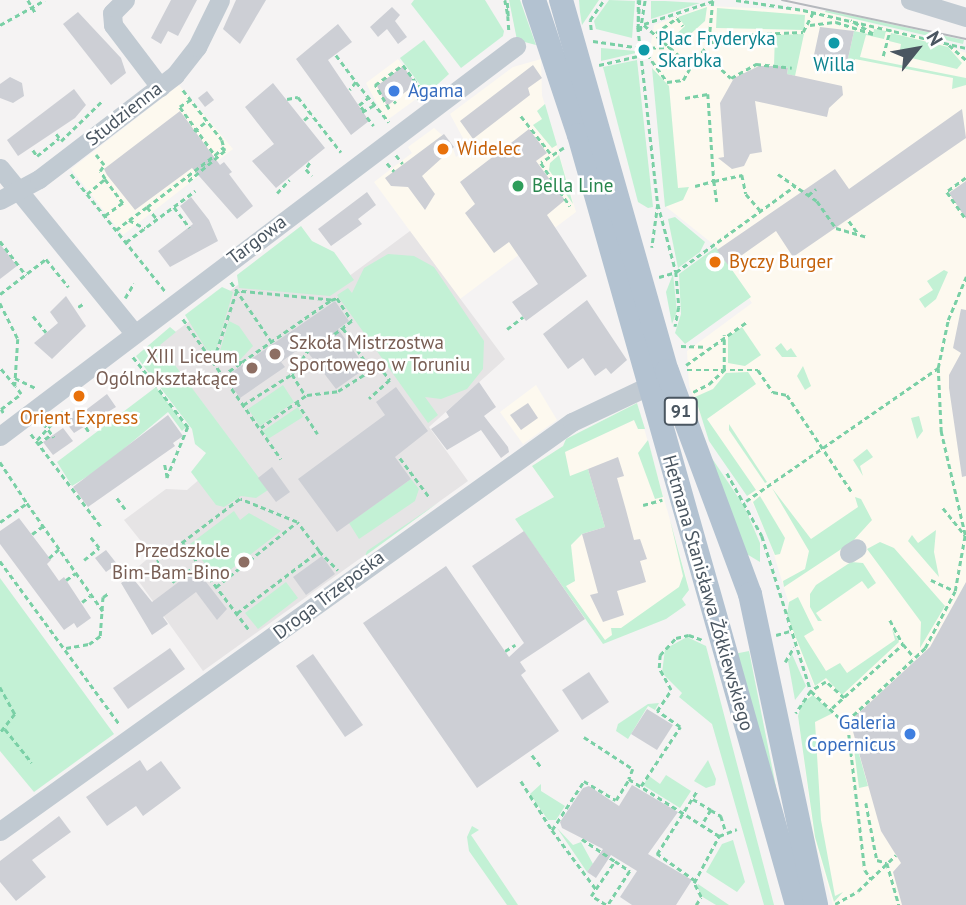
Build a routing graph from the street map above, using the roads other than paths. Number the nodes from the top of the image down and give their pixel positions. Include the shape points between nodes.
1 (125, 0) edge
2 (220, 0) edge
3 (534, 0) edge
4 (561, 0) edge
5 (572, 0) edge
6 (910, 0) edge
7 (966, 17) edge
8 (586, 39) junction
9 (513, 40) road end
10 (169, 86) junction
11 (0, 168) edge
12 (16, 188) junction
13 (0, 200) edge
14 (615, 226) junction
15 (134, 333) junction
16 (659, 381) junction
17 (0, 436) edge
18 (0, 831) edge
19 (826, 904) edge
20 (797, 905) edge

1 - 10 street via 112,13 113,25
2 - 10 street, Studzienna via 192,55
3 - 14 main road, Hetmana Stanisława Żółkiewskiego / 91
4 - 8 main road, Hetmana Stanisława Żółkiewskiego
5 - 8 street
6 - 7 street
8 - 14 main road, Hetmana Stanisława Żółkiewskiego / 91
9 - 15 street, Targowa
10 - 12 street, Studzienna via 39,179
11 - 12 street
12 - 13 street, Studzienna
12 - 15 street
14 - 16 main road, Hetmana Stanisława Żółkiewskiego / 91
15 - 17 street, Targowa
16 - 18 street, Droga Trzeposka via 572,422
16 - 19 main road, Hetmana Stanisława Żółkiewskiego / 91 via 750,594
16 - 20 main road, Hetmana Stanisława Żółkiewskiego / 91

